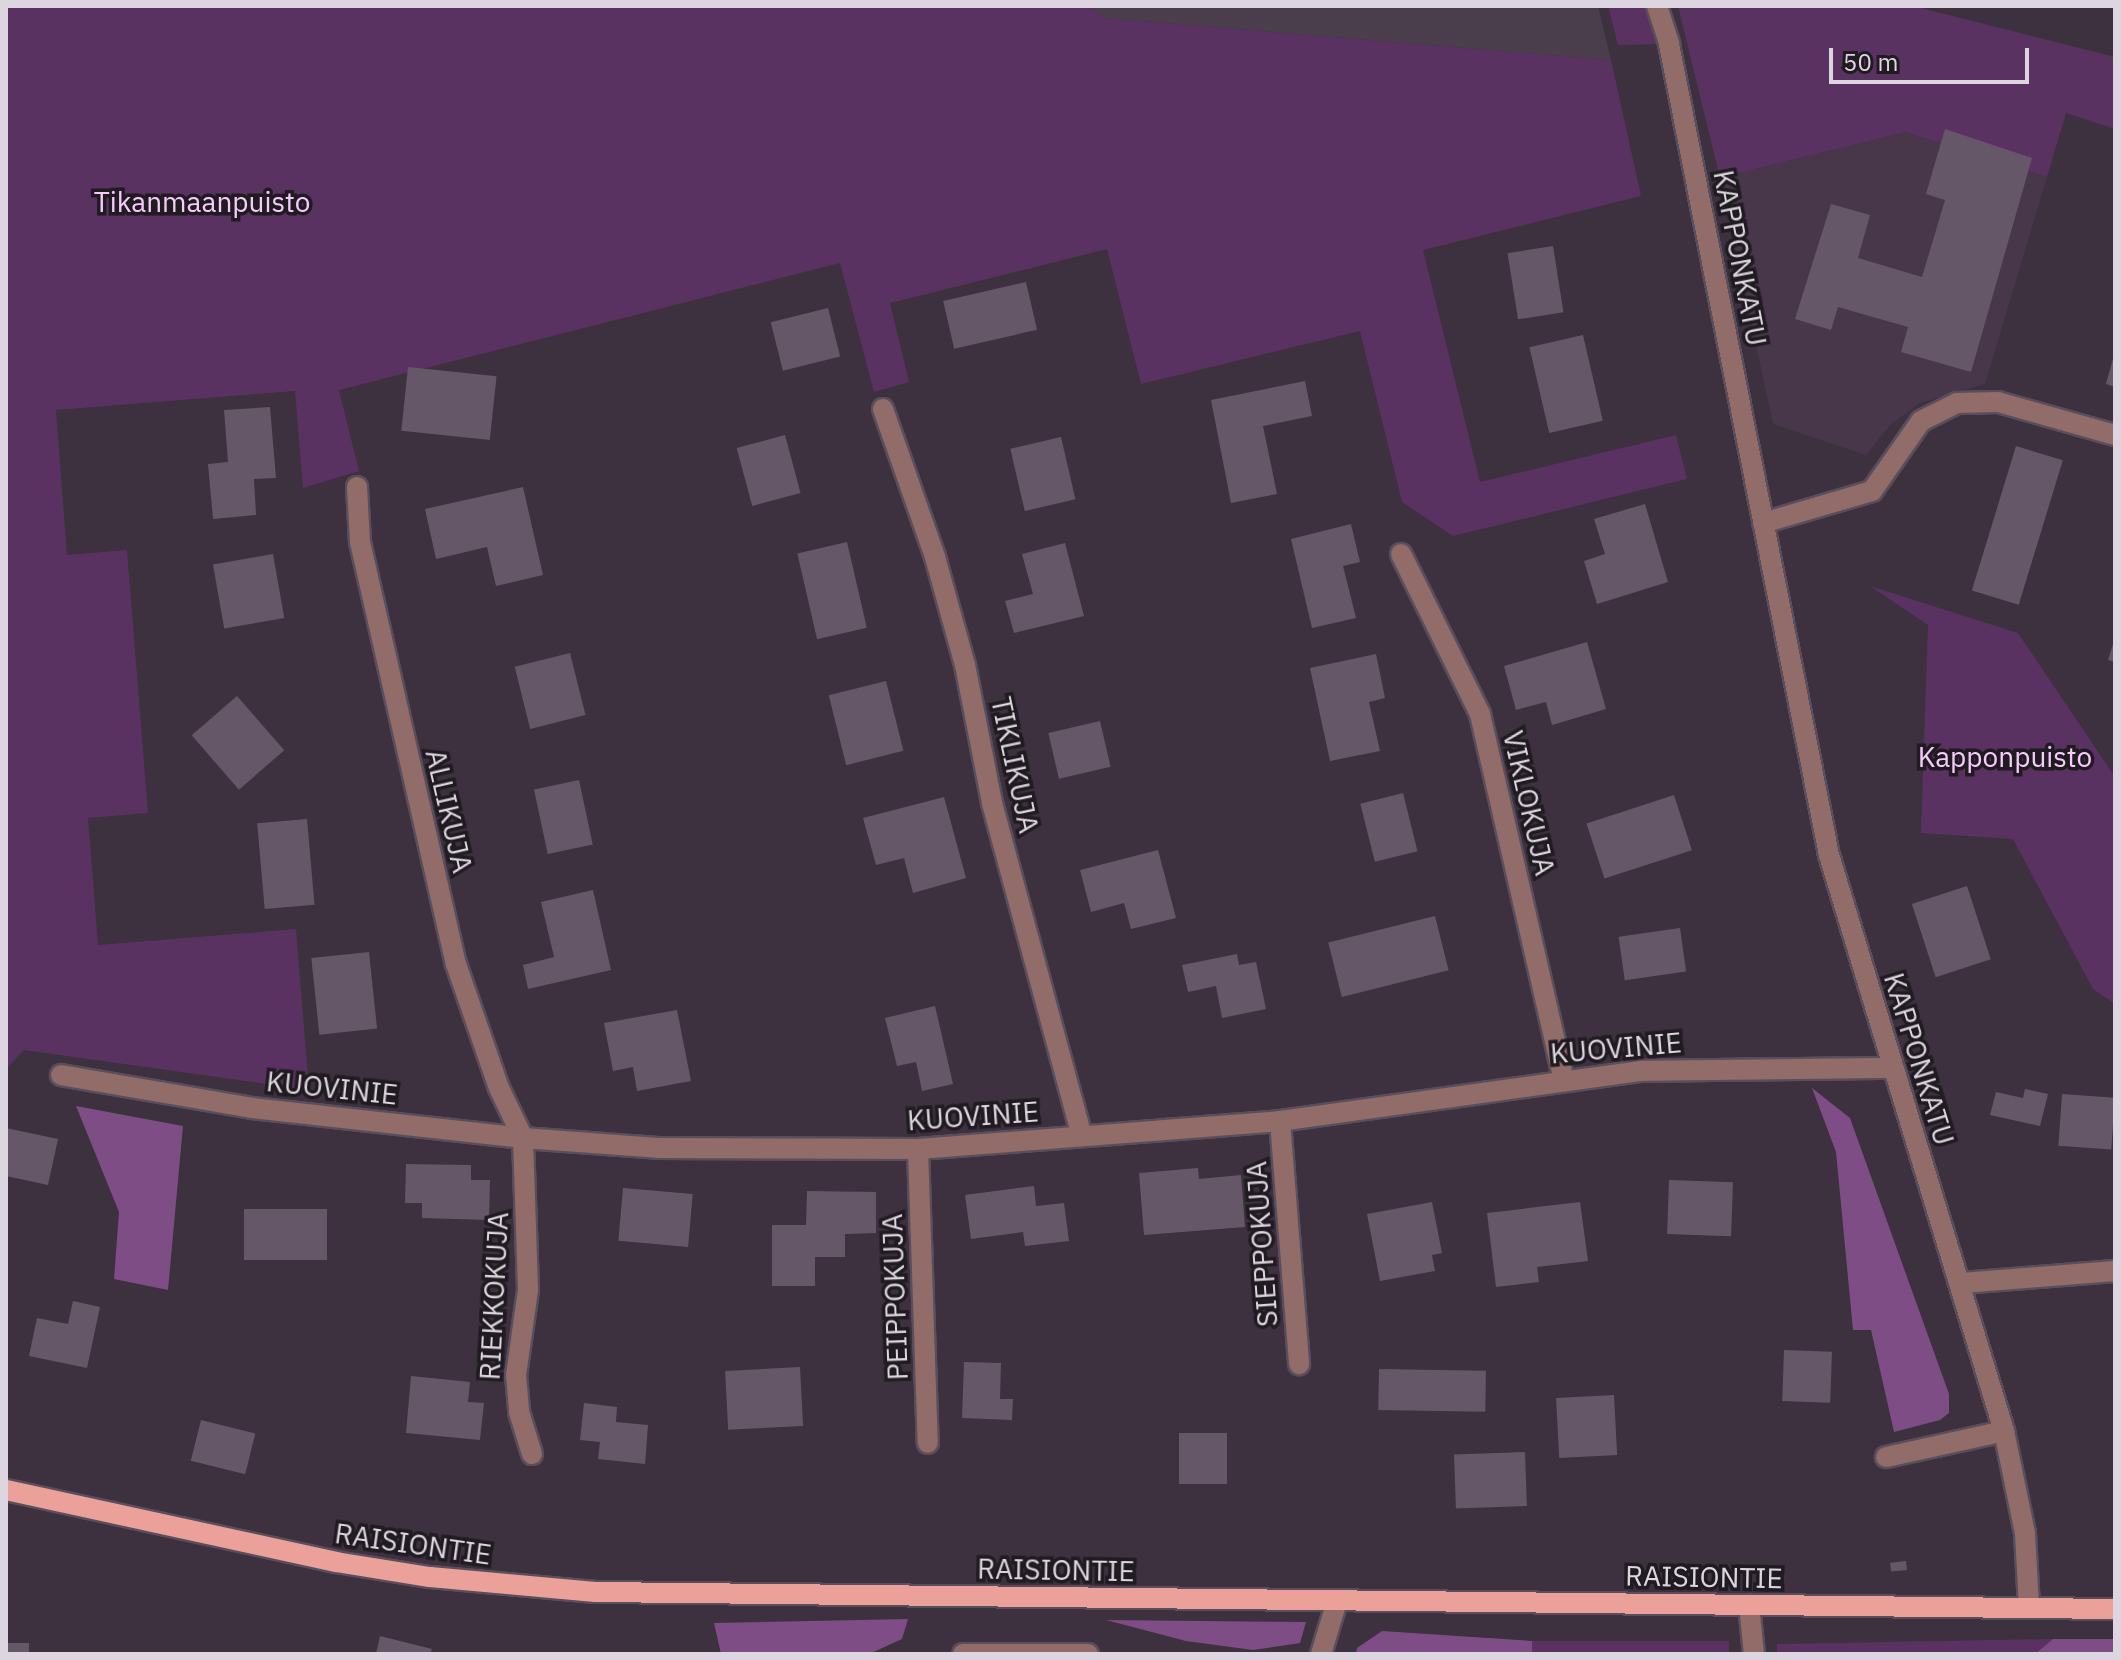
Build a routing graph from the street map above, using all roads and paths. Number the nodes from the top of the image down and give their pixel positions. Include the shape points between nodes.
1 (1657, 6) edge
2 (883, 409) dead end
3 (2115, 435) edge
4 (357, 487) dead end
5 (1763, 523) junction
6 (1401, 554) dead end
7 (1890, 1068) junction
8 (61, 1075) dead end
9 (1564, 1080) junction
10 (1280, 1121) junction
11 (1082, 1136) junction
12 (523, 1138) junction
13 (918, 1149) junction
14 (2115, 1271) edge
15 (1962, 1283) junction
16 (1299, 1364) dead end
17 (2004, 1431) junction
18 (928, 1443) dead end
19 (532, 1454) dead end
20 (1886, 1457) dead end
21 (6, 1490) edge
22 (1337, 1601) junction
23 (1749, 1605) junction
24 (2029, 1608) junction
25 (2115, 1609) edge
26 (963, 1654) edge
27 (1088, 1654) edge
28 (1321, 1654) edge
29 (1754, 1654) edge

1 - 5 street, KAPPONKATU via 1669,44
2 - 11 street, TIKLIKUJA via 935,557 965,665 992,803
3 - 5 street via 1998,402 1957,403 1921,421 1872,491
4 - 12 street, ALLIKUJA via 360,542 456,964 499,1088
5 - 7 street, KAPPONKATU via 1829,855
6 - 9 street, VIKLOKUJA via 1480,714
7 - 9 street, KUOVINIE via 1709,1068
7 - 15 street, KAPPONKATU
8 - 12 street, KUOVINIE via 252,1108
9 - 10 street, KUOVINIE
10 - 11 street, KUOVINIE
10 - 16 street, SIEPPOKUJA
11 - 13 street, KUOVINIE
12 - 13 street, KUOVINIE via 658,1148
12 - 19 street, RIEKKOKUJA via 528,1290 516,1375 519,1412
13 - 18 street, PEIPPOKUJA
14 - 15 street
15 - 17 street, KAPPONKATU
17 - 20 street
17 - 24 street, KAPPONKATU via 2025,1533
21 - 22 main road, RAISIONTIE via 242,1545 430,1577 526,1587 655,1594
22 - 23 main road, RAISIONTIE
22 - 28 street
23 - 24 main road, RAISIONTIE
23 - 29 street
24 - 25 main road, RAISIONTIE
26 - 27 street

